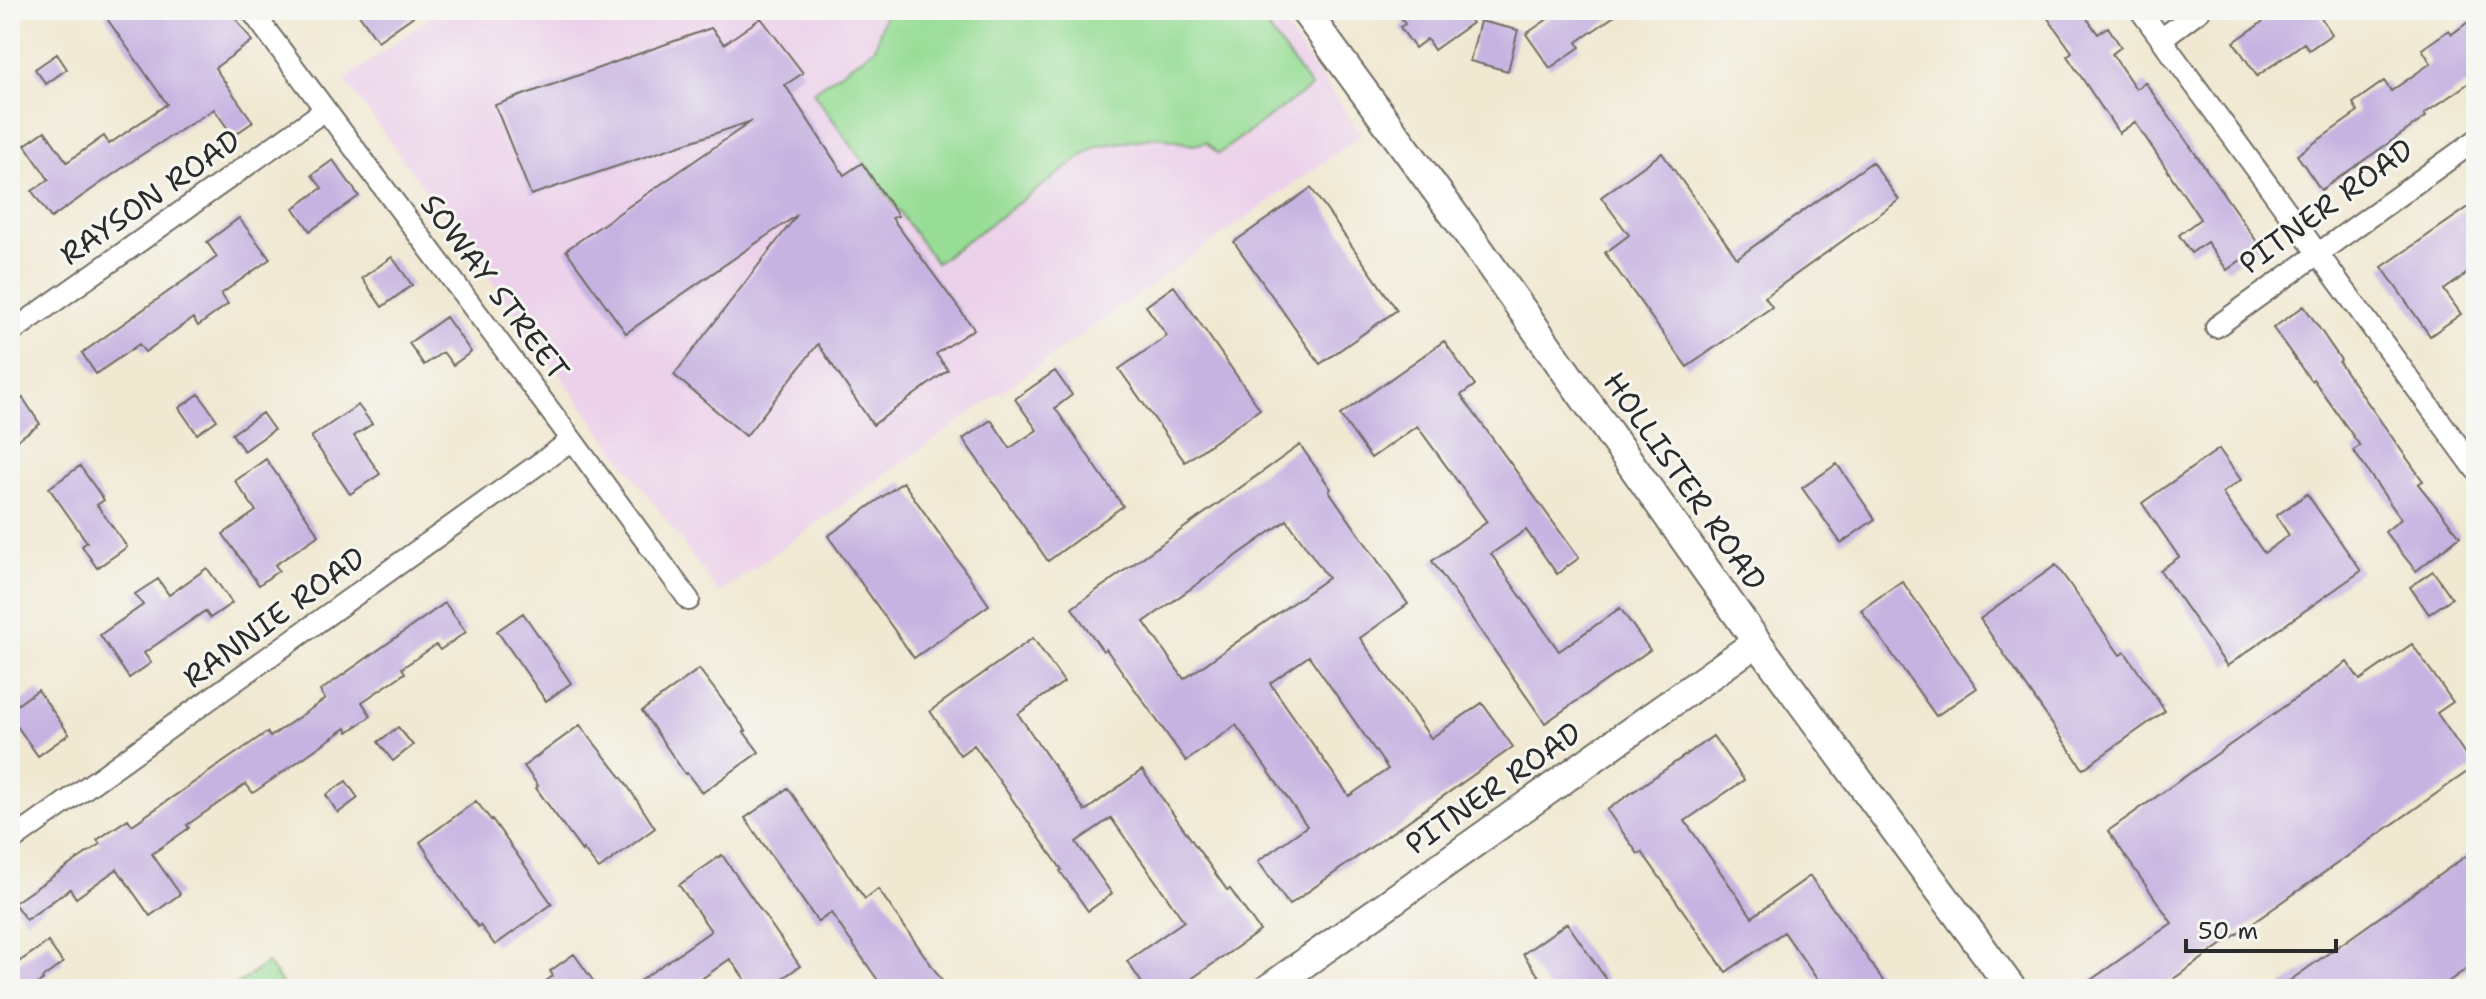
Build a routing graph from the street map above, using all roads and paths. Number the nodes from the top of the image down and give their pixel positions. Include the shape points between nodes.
1 (251, 10) edge
2 (1304, 10) edge
3 (2140, 10) edge
4 (2200, 10) edge
5 (2161, 39) junction
6 (325, 110) junction
7 (2476, 140) edge
8 (2319, 254) junction
9 (2216, 327) dead end
10 (10, 333) edge
11 (572, 440) junction
12 (2476, 470) edge
13 (689, 600) dead end
14 (1757, 642) junction
15 (10, 842) edge
16 (1268, 989) edge
17 (2012, 989) edge

1 - 6 street, SOWAY STREET
2 - 14 street, HOLLISTER ROAD
3 - 5 street
4 - 5 street
5 - 8 street
6 - 10 street, RAYSON ROAD
6 - 11 street, SOWAY STREET
7 - 8 street, PITNER ROAD
8 - 9 street, PITNER ROAD
8 - 12 street
11 - 13 street, SOWAY STREET
11 - 15 street, RANNIE ROAD
14 - 16 street, PITNER ROAD
14 - 17 street, HOLLISTER ROAD

